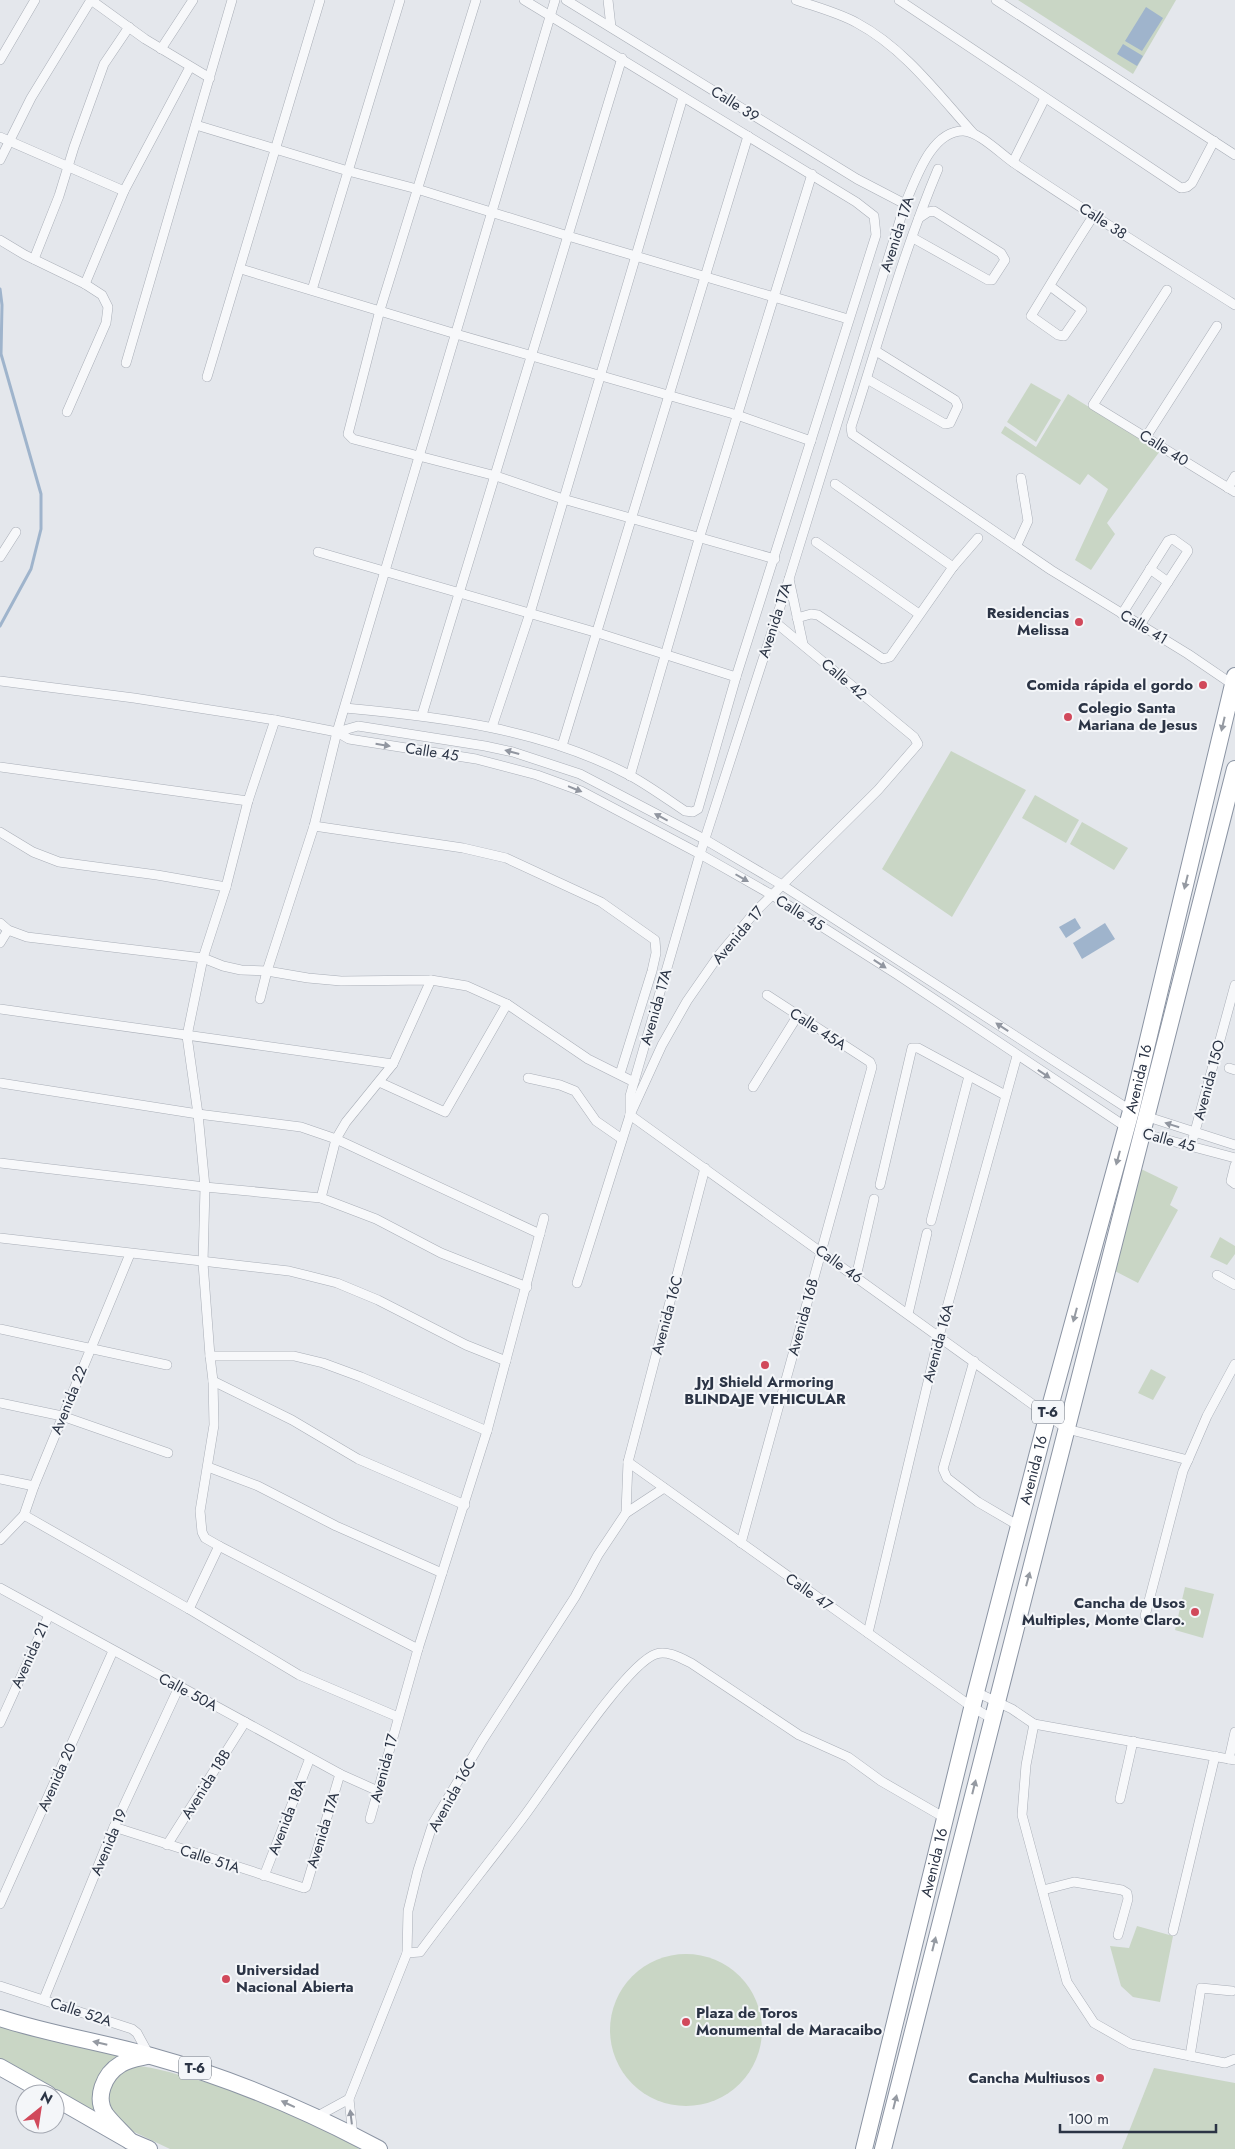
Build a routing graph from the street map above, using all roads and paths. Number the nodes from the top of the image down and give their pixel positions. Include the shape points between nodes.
1 (35, 0) edge
2 (91, 0) edge
3 (193, 0) edge
4 (232, 0) edge
5 (320, 0) edge
6 (400, 0) edge
7 (476, 0) edge
8 (524, 0) edge
9 (555, 0) edge
10 (566, 0) edge
11 (608, 0) edge
12 (796, 0) edge
13 (900, 0) edge
14 (996, 0) edge
15 (551, 16) junction
16 (128, 27) junction
17 (611, 27) junction
18 (161, 49) junction
19 (622, 58) junction
20 (0, 60) edge
21 (190, 67) junction
22 (210, 78) junction
23 (683, 96) junction
24 (1045, 98) junction
25 (196, 125) junction
26 (973, 133) junction
27 (748, 136) junction
28 (0, 137) edge
29 (1214, 141) junction
30 (10, 142) junction
31 (276, 149) junction
32 (1235, 155) edge
33 (0, 160) edge
34 (1013, 162) junction
35 (68, 166) junction
36 (938, 169) dead end
37 (348, 171) junction
38 (812, 174) junction
39 (417, 189) junction
40 (124, 190) junction
41 (905, 204) junction
42 (492, 212) junction
43 (1094, 216) junction
44 (919, 218) junction
45 (568, 236) junction
46 (913, 238) junction
47 (0, 240) edge
48 (635, 256) junction
49 (34, 259) junction
50 (241, 269) junction
51 (705, 276) junction
52 (85, 284) junction
53 (1050, 286) junction
54 (312, 290) junction
55 (1167, 290) dead end
56 (774, 297) junction
57 (1235, 305) edge
58 (380, 310) junction
59 (848, 318) junction
60 (1216, 326) dead end
61 (456, 334) junction
62 (876, 350) junction
63 (532, 355) junction
64 (126, 363) dead end
65 (600, 375) junction
66 (207, 377) dead end
67 (867, 379) junction
68 (670, 396) junction
69 (68, 412) dead end
70 (737, 415) junction
71 (1146, 437) junction
72 (812, 441) junction
73 (420, 456) junction
74 (496, 476) junction
75 (1235, 476) edge
76 (1021, 478) dead end
77 (835, 484) dead end
78 (1231, 490) edge
79 (563, 499) junction
80 (631, 518) junction
81 (16, 532) dead end
82 (978, 538) dead end
83 (699, 539) junction
84 (816, 542) dead end
85 (1017, 545) junction
86 (318, 552) dead end
87 (0, 557) edge
88 (775, 559) junction
89 (953, 567) junction
90 (1150, 569) junction
91 (386, 571) junction
92 (789, 579) junction
93 (1168, 582) junction
94 (458, 592) junction
95 (530, 613) junction
96 (919, 614) junction
97 (1122, 614) junction
98 (797, 618) junction
99 (775, 622) junction
100 (1140, 625) junction
101 (598, 633) junction
102 (803, 644) junction
103 (666, 655) junction
104 (736, 677) junction
105 (0, 681) edge
106 (1234, 683) edge
107 (1232, 703) edge
108 (345, 708) junction
109 (422, 715) junction
110 (275, 720) junction
111 (492, 727) junction
112 (337, 732) junction
113 (914, 737) joint
114 (562, 746) junction
115 (0, 767) edge
116 (1235, 770) edge
117 (630, 776) junction
118 (248, 801) junction
119 (314, 826) junction
120 (0, 832) edge
121 (704, 839) junction
122 (700, 854) junction
123 (782, 885) junction
124 (226, 887) junction
125 (772, 895) junction
126 (0, 923) edge
127 (8, 930) junction
128 (0, 943) edge
129 (202, 958) junction
130 (268, 971) junction
131 (431, 980) junction
132 (1235, 985) edge
133 (767, 995) dead end
134 (260, 999) dead end
135 (507, 1004) junction
136 (0, 1009) edge
137 (798, 1015) junction
138 (187, 1036) junction
139 (1017, 1056) junction
140 (870, 1062) joint
141 (393, 1064) junction
142 (620, 1074) junction
143 (969, 1076) junction
144 (528, 1078) dead end
145 (379, 1082) junction
146 (634, 1082) junction
147 (0, 1084) edge
148 (753, 1087) dead end
149 (1005, 1095) junction
150 (1131, 1111) junction
151 (198, 1114) junction
152 (630, 1115) junction
153 (1148, 1118) junction
154 (1126, 1128) junction
155 (1195, 1132) junction
156 (1144, 1134) junction
157 (622, 1139) junction
158 (336, 1140) junction
159 (1235, 1145) edge
160 (1191, 1146) junction
161 (1235, 1158) edge
162 (0, 1164) edge
163 (1235, 1165) edge
164 (705, 1168) junction
165 (1235, 1184) edge
166 (880, 1185) dead end
167 (204, 1188) junction
168 (321, 1198) junction
169 (874, 1199) dead end
170 (544, 1218) dead end
171 (931, 1221) dead end
172 (927, 1233) dead end
173 (540, 1234) junction
174 (0, 1238) edge
175 (821, 1251) junction
176 (130, 1254) junction
177 (203, 1263) junction
178 (1217, 1275) dead end
179 (856, 1277) junction
180 (577, 1283) dead end
181 (1235, 1285) edge
182 (527, 1287) junction
183 (908, 1314) junction
184 (0, 1330) edge
185 (939, 1336) junction
186 (90, 1348) junction
187 (210, 1356) junction
188 (506, 1361) junction
189 (974, 1361) junction
190 (1235, 1364) edge
191 (167, 1365) dead end
192 (213, 1382) junction
193 (0, 1403) edge
194 (1048, 1414) junction
195 (62, 1416) junction
196 (1067, 1429) junction
197 (487, 1431) junction
198 (168, 1453) dead end
199 (1188, 1460) junction
200 (628, 1462) junction
201 (208, 1467) junction
202 (0, 1479) edge
203 (34, 1486) junction
204 (664, 1488) junction
205 (464, 1505) junction
206 (626, 1513) junction
207 (24, 1515) junction
208 (1019, 1526) junction
209 (0, 1540) edge
210 (741, 1543) junction
211 (219, 1546) junction
212 (442, 1573) junction
213 (0, 1588) edge
214 (189, 1609) junction
215 (48, 1615) junction
216 (1145, 1616) dead end
217 (868, 1633) junction
218 (418, 1648) junction
219 (113, 1651) junction
220 (179, 1687) junction
221 (974, 1699) junction
222 (997, 1701) junction
223 (398, 1717) junction
224 (991, 1718) junction
225 (245, 1722) junction
226 (0, 1723) edge
227 (1034, 1724) junction
228 (1235, 1732) edge
229 (1133, 1741) junction
230 (1215, 1756) junction
231 (310, 1758) junction
232 (1232, 1759) edge
233 (340, 1774) junction
234 (378, 1791) junction
235 (1120, 1799) dead end
236 (945, 1818) junction
237 (370, 1819) dead end
238 (114, 1828) junction
239 (167, 1845) junction
240 (264, 1876) junction
241 (306, 1887) joint
242 (1043, 1890) junction
243 (0, 1904) edge
244 (1173, 1931) dead end
245 (1118, 1935) dead end
246 (407, 1953) junction
247 (0, 1986) edge
248 (1232, 1991) dead end
249 (44, 2000) junction
250 (0, 2018) edge
251 (149, 2055) junction
252 (1190, 2056) junction
253 (1235, 2059) edge
254 (1225, 2063) junction
255 (1235, 2066) edge
256 (0, 2067) edge
257 (30, 2084) edge
258 (349, 2099) junction
259 (65, 2104) edge
260 (316, 2118) junction
261 (130, 2141) junction
262 (367, 2144) edge
263 (149, 2149) edge
264 (864, 2149) edge
265 (883, 2149) edge

1 - 20 street
2 - 16 street
2 - 30 street via 31,98
3 - 18 street
4 - 22 street
5 - 31 street
6 - 37 street
7 - 39 street
8 - 15 street
9 - 15 street
10 - 17 street, Calle 39
11 - 17 street
12 - 26 street, Calle 38 via 856,23 890,45
13 - 24 street
14 - 29 street
15 - 19 street
15 - 42 street
16 - 18 street
16 - 35 street via 104,64
17 - 41 street, Calle 39 via 857,179
18 - 21 street
19 - 23 street
19 - 45 street
21 - 22 street
21 - 40 street
22 - 25 street
23 - 27 street
23 - 48 street
24 - 29 street via 1181,188 1192,183
24 - 34 street
25 - 31 street
25 - 64 street
26 - 34 street, Calle 38
26 - 41 street, Avenida 17A via 963,131 945,135 938,142
27 - 38 street
27 - 51 street
28 - 30 street
29 - 32 street
30 - 33 street
30 - 35 street
31 - 37 street
31 - 50 street
34 - 43 street, Calle 38
35 - 40 street
35 - 49 street
36 - 44 street
37 - 39 street
37 - 54 street
38 - 56 street
38 - 59 street via 874,216 876,235
39 - 42 street
39 - 58 street
40 - 52 street
41 - 92 street, Avenida 17A
42 - 45 street
42 - 61 street
43 - 53 street
43 - 57 street, Calle 38
44 - 46 street
44 - 46 street via 934,212 1001,253 1005,260 992,280 988,280
45 - 48 street
45 - 63 street
46 - 62 street
47 - 49 street
48 - 51 street
48 - 65 street
49 - 52 street
50 - 54 street
50 - 66 street
51 - 56 street
51 - 68 street
52 - 69 street via 102,296 108,307 106,323
53 - 53 street via 1031,316 1064,336 1082,310
54 - 58 street
55 - 71 street, Calle 40 via 1093,405
56 - 59 street
56 - 70 street
58 - 61 street
58 - 73 street via 348,434 353,439
59 - 72 street
60 - 71 street
61 - 63 street
61 - 73 street
62 - 67 street
62 - 67 street via 955,400 958,406 950,423 945,424
63 - 65 street
63 - 74 street
65 - 68 street
65 - 79 street
67 - 85 street, Calle 41 via 851,427 852,434
68 - 70 street
68 - 80 street
70 - 72 street
70 - 83 street
71 - 78 street, Calle 40
72 - 88 street
73 - 74 street
73 - 91 street
74 - 79 street
74 - 94 street
75 - 78 street
76 - 85 street via 1028,521
77 - 89 street
79 - 80 street
79 - 95 street
80 - 83 street
80 - 101 street
81 - 87 street
82 - 89 street
83 - 88 street
83 - 103 street
84 - 96 street
85 - 97 street, Calle 41
86 - 91 street
88 - 104 street
89 - 96 street
90 - 93 street
90 - 93 street via 1170,540 1187,549 1187,555
90 - 97 street
91 - 94 street
91 - 108 street
92 - 98 street
92 - 99 street, Avenida 17A
93 - 100 street
94 - 95 street
94 - 109 street
95 - 101 street
95 - 111 street
96 - 98 street via 887,659 818,615
97 - 100 street, Calle 41
98 - 102 street
99 - 102 street, Calle 42
99 - 121 street, Avenida 17A
100 - 106 street, Calle 41
101 - 103 street
101 - 114 street
102 - 113 street, Calle 42
103 - 104 street
103 - 117 street
104 - 117 street via 698,809 685,811
105 - 110 street, Calle 45
106 - 107 highway, Avenida 16 / T-6
107 -> 150 highway, Avenida 16 / T-6
108 - 109 street
108 - 112 street
109 - 111 street
110 - 112 street, Calle 45
110 - 118 street
111 - 114 street
112 - 119 street
121 -> 112 street, Calle 45 via 580,774 513,752 358,726
112 -> 122 street, Calle 45 via 349,740 476,759 537,775 581,791
113 - 123 street, Avenida 17 via 917,747
114 - 117 street
115 - 118 street
116 - 153 highway, Avenida 16 / T-6
118 - 124 street
119 - 130 street
119 - 142 street via 463,848 506,858 601,902 655,940 652,971
120 - 124 street via 33,852 59,862
121 - 122 street, Avenida 17A
121 - 123 street, Calle 45
122 -> 125 street, Calle 45
122 - 146 street, Avenida 17A
123 - 125 street, Avenida 17
150 -> 123 street, Calle 45
124 - 129 street
125 -> 139 street, Calle 45
125 - 152 street, Avenida 17 via 719,955 687,1001 662,1045
126 - 127 street
127 - 128 street
127 - 129 street via 27,937
129 - 130 street via 241,970
129 - 138 street
130 - 131 street via 341,981
130 - 134 street
131 - 135 street via 467,986
131 - 141 street
132 - 155 street, Avenida 15O
133 - 137 street, Calle 45A
135 - 142 street via 588,1059
135 - 145 street via 445,1112
136 - 138 street
137 - 140 street, Calle 45A
137 - 148 street
138 - 141 street
138 - 151 street
139 - 149 street, Avenida 16A
139 -> 154 street, Calle 45
140 - 175 street, Avenida 16B via 871,1072
141 - 145 street
142 - 146 street
143 - 149 street
143 - 166 street via 918,1048 912,1048
143 - 171 street
144 - 157 street via 574,1091 596,1121
145 - 158 street via 346,1122
146 - 152 street, Avenida 17A
147 - 151 street
149 - 185 street, Avenida 16A
150 - 153 street, Calle 45
150 - 154 highway, Avenida 16 / T-6
151 - 158 street via 301,1127
151 - 167 street
152 - 157 street
152 - 164 street, Calle 46
155 -> 153 street, Calle 45
153 - 156 highway, Avenida 16 / T-6
154 - 156 street, Calle 45
154 -> 194 highway, Avenida 16 / T-6
155 - 159 street, Calle 45
155 - 160 street, Avenida 15O
156 - 160 street, Calle 45
156 - 196 highway, Avenida 16 / T-6
157 - 180 street
158 - 168 street
158 - 173 street
160 - 161 street, Calle 45
162 - 167 street
163 - 165 street via 1230,1178
164 - 175 street, Calle 46
164 - 200 street, Avenida 16C
167 - 168 street
167 - 177 street
168 - 182 street via 376,1219 441,1253
169 - 179 street
170 - 173 street, Avenida 17
172 - 183 street
173 - 182 street, Avenida 17
174 - 176 street
175 - 179 street, Calle 46
175 - 210 street, Avenida 16B
176 - 177 street
176 - 186 street, Avenida 22
177 - 187 street
177 - 188 street via 289,1271 337,1283
178 - 181 street
179 - 183 street, Calle 46
182 - 188 street, Avenida 17
183 - 185 street, Calle 46
184 - 186 street
185 - 189 street, Calle 46
185 - 217 street, Avenida 16A
186 - 191 street
186 - 195 street, Avenida 22
187 - 192 street
187 - 197 street via 294,1356 323,1363
188 - 197 street, Avenida 17
189 - 194 street, Calle 46
189 - 208 street via 944,1473 978,1502
190 - 199 street
192 - 201 street via 214,1425
192 - 205 street via 292,1420 358,1459
193 - 195 street
194 - 196 street, Calle 46
194 - 208 highway, Avenida 16 / T-6
195 - 198 street
195 - 203 street, Avenida 22
196 - 199 street
222 -> 196 highway, Avenida 16 / T-6
197 - 205 street, Avenida 17
199 - 216 street
200 - 204 street, Calle 47
200 - 206 street, Avenida 16C
201 - 211 street via 200,1510 202,1532 205,1538
201 - 212 street via 258,1486 336,1526
202 - 203 street
203 - 207 street, Avenida 22
204 - 206 street
204 - 210 street, Calle 47
205 - 212 street, Avenida 17
206 - 246 street, Avenida 16C via 433,1823 408,1910
207 - 209 street, Avenida 22
207 - 214 street
208 - 221 highway, Avenida 16 / T-6
210 - 217 street, Calle 47
211 - 214 street
211 - 218 street
212 - 218 street, Avenida 17
213 - 215 street, Calle 50A
214 - 223 street via 300,1675
215 - 219 street, Calle 50A
215 - 226 street, Avenida 21
217 - 221 street, Calle 47
218 - 223 street, Avenida 17
219 - 220 street, Calle 50A
219 - 243 street, Avenida 20
220 - 225 street, Calle 50A
220 - 238 street, Avenida 19
221 - 222 street
221 - 224 street, Calle 47
221 - 236 highway, Avenida 16 / T-6
222 - 224 highway, Avenida 16 / T-6
222 - 227 street
223 - 234 street, Avenida 17
265 -> 224 highway, Avenida 16 / T-6
225 - 231 street, Calle 50A
225 - 239 street, Avenida 18B
227 - 229 street
227 - 242 street via 1026,1765 1022,1816
228 - 232 street
229 - 230 street
229 - 235 street
230 - 232 street
230 - 244 street
231 - 233 street, Calle 50A
231 - 240 street, Avenida 18A
233 - 234 street, Calle 50A
233 - 241 street, Avenida 17A
234 - 237 street, Avenida 17
236 - 246 street via 881,1781 848,1757 798,1735 692,1663 674,1655 656,1653 636,1667 610,1698 420,1952
236 - 264 highway, Avenida 16 / T-6
238 - 239 street, Calle 51A
238 - 249 street, Avenida 19
239 - 240 street, Calle 51A
240 - 241 street, Calle 51A
242 - 245 street via 1074,1882 1122,1890 1128,1899
242 - 252 street via 1067,1982 1094,2023 1131,2044
246 - 258 street, Avenida 16C
247 - 249 street, Calle 52A
248 - 252 street via 1201,1988
249 - 251 street, Calle 52A via 132,2029
251 -> 250 highway, T-6
260 -> 251 highway, T-6 via 251,2088
251 - 261 highway via 128,2060 113,2070 101,2095 106,2115
252 - 254 street
253 - 254 street
254 - 255 street
256 - 257 highway
258 - 260 street
262 -> 258 street, Avenida 16C
259 - 261 highway
260 - 262 highway, T-6
261 - 263 highway

